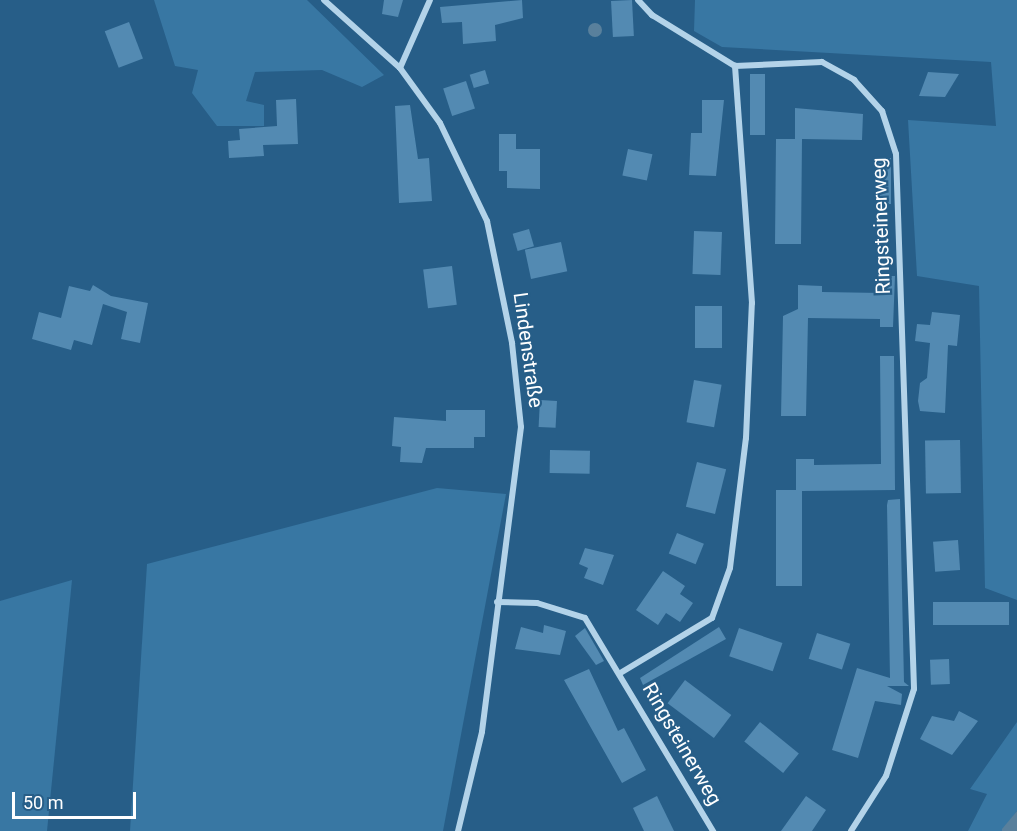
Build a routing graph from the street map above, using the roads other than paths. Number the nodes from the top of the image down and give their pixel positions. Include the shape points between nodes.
1 (324, 0) edge
2 (430, 0) edge
3 (638, 0) edge
4 (735, 66) junction
5 (400, 68) junction
6 (497, 602) junction
7 (622, 672) junction
8 (458, 831) edge
9 (713, 831) edge
10 (851, 831) edge

1 - 5 street, Lindenstraße
2 - 5 street
3 - 4 street via 652,15
4 - 7 street, Ringsteinerweg via 752,303 746,438 730,568 712,618
4 - 10 street, Ringsteinerweg via 822,62 854,80 882,111 896,154 914,690 886,777
5 - 6 street, Lindenstraße via 440,123 477,194 500,274 521,427
6 - 7 street, Ringsteinerweg via 537,603 585,618
6 - 8 street, Lindenstraße via 482,732
7 - 9 street, Ringsteinerweg

